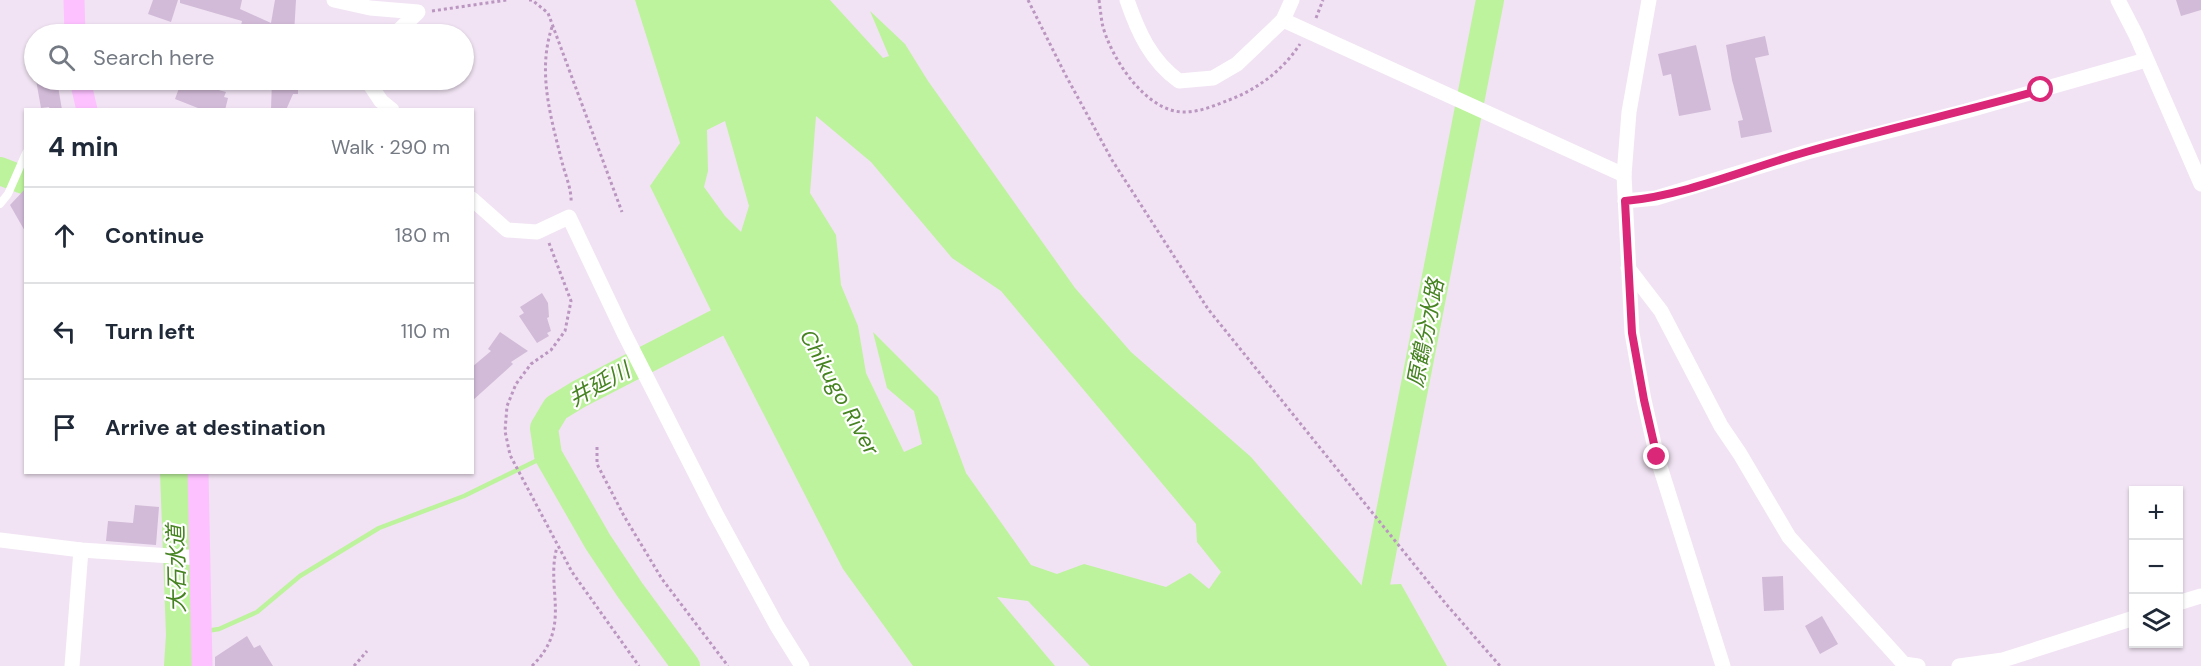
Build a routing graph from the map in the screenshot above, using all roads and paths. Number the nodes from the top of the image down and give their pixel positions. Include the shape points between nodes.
1 (74, 0) edge
2 (334, 0) edge
3 (507, 0) edge
4 (529, 0) edge
5 (1028, 0) edge
6 (1127, 0) edge
7 (1292, 0) edge
8 (1649, 0) edge
9 (2118, 0) edge
10 (418, 12) junction
11 (1288, 23) junction
12 (75, 24) edge
13 (405, 24) edge
14 (552, 26) junction
15 (2146, 60) junction
16 (82, 90) edge
17 (374, 90) edge
18 (87, 108) edge
19 (390, 108) edge
20 (24, 157) edge
21 (1619, 174) junction
22 (2201, 184) edge
23 (474, 201) edge
24 (1625, 201) junction
25 (0, 204) edge
26 (622, 213) dead end
27 (569, 217) junction
28 (543, 229) junction
29 (1628, 268) junction
30 (597, 447) dead end
31 (198, 474) edge
32 (0, 540) edge
33 (557, 545) junction
34 (81, 550) junction
35 (196, 558) junction
36 (2201, 596) edge
37 (2183, 601) edge
38 (2129, 619) edge
39 (367, 651) dead end
40 (72, 666) edge
41 (202, 666) edge
42 (354, 666) edge
43 (532, 666) edge
44 (639, 666) edge
45 (728, 666) edge
46 (802, 666) edge
47 (1500, 666) edge
48 (1723, 666) edge
49 (1918, 666) edge
50 (1959, 666) edge

1 - 12 main road
2 - 10 street
3 - 10 path
4 - 14 path via 548,13
5 - 47 path via 1112,160 1208,309
6 - 11 street via 1136,28 1152,54 1179,81 1213,78
7 - 11 street
8 - 21 street
9 - 15 street
10 - 13 street
11 - 21 street
14 - 26 path
14 - 27 path via 547,41 548,109 572,200
15 - 22 street
15 - 24 street via 1807,152 1656,198
16 - 18 main road
17 - 19 street
20 - 25 lane
21 - 24 street
23 - 28 street via 507,230
24 - 29 street
27 - 28 street
27 - 46 street via 727,534
28 - 33 path via 571,302 566,331 516,384 507,406 505,431 510,455
29 - 48 street via 1632,333 1657,457
29 - 49 street via 1661,311 1721,426 1789,537 1904,664
30 - 45 path via 597,464 624,516 662,579
31 - 35 main road
32 - 34 street
33 - 43 path via 553,562 556,624 541,657
33 - 44 path
34 - 35 street
34 - 40 street
35 - 41 main road
36 - 37 street
38 - 50 street via 2003,660
39 - 42 path

